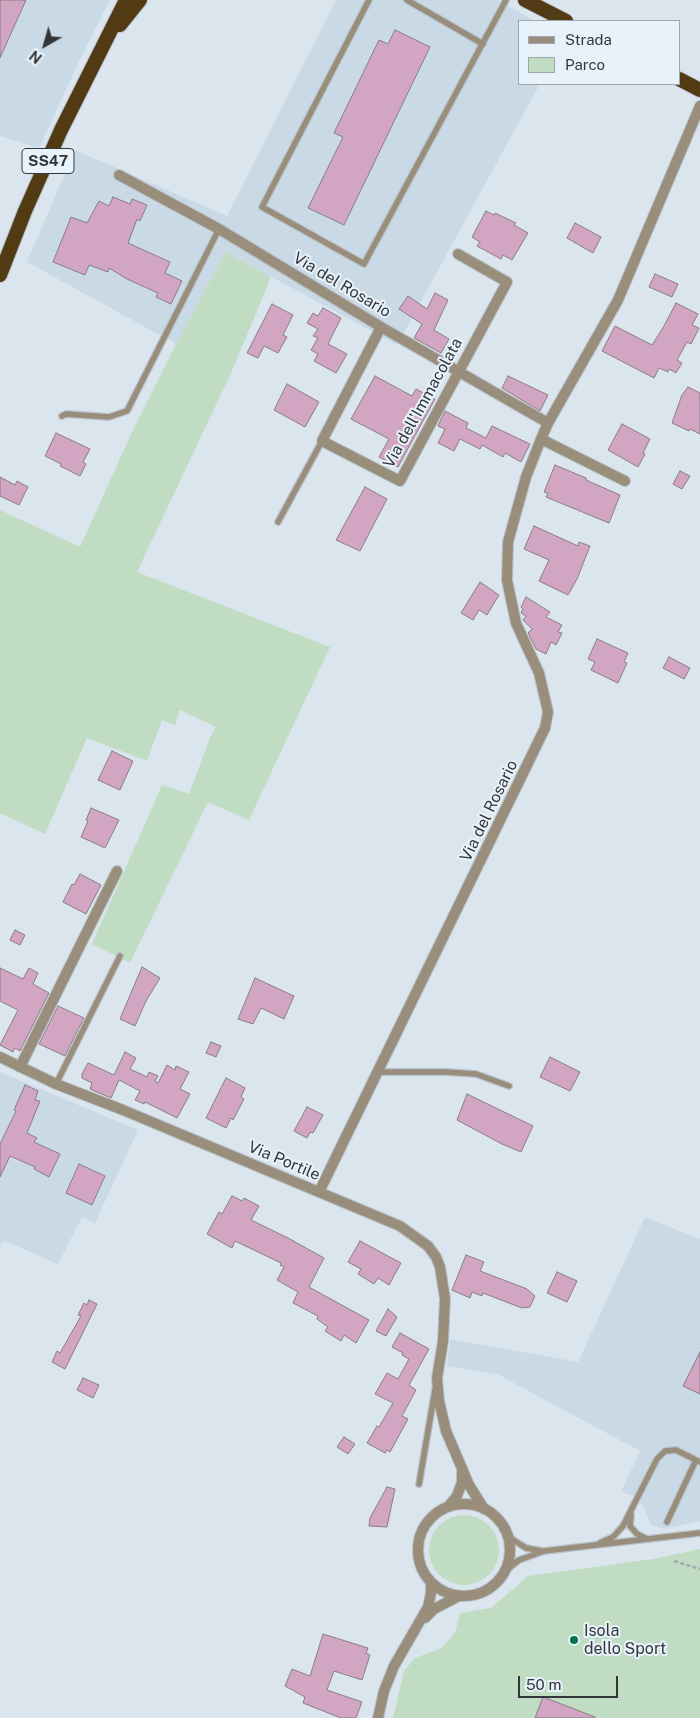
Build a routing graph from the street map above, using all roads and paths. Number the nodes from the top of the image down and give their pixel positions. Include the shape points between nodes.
1 (126, 0) edge
2 (140, 0) edge
3 (369, 0) edge
4 (407, 0) edge
5 (506, 0) edge
6 (525, 0) edge
7 (564, 20) edge
8 (483, 44) junction
9 (101, 49) junction
10 (680, 80) edge
11 (700, 90) edge
12 (700, 106) edge
13 (119, 175) dead end
14 (219, 229) junction
15 (458, 254) dead end
16 (0, 275) edge
17 (382, 327) junction
18 (458, 371) junction
19 (62, 416) dead end
20 (548, 423) junction
21 (541, 439) junction
22 (322, 441) junction
23 (625, 481) dead end
24 (278, 522) dead end
25 (117, 871) dead end
26 (120, 956) dead end
27 (0, 1057) edge
28 (20, 1067) junction
29 (378, 1072) junction
30 (56, 1084) junction
31 (509, 1086) dead end
32 (319, 1192) junction
33 (437, 1378) junction
34 (698, 1461) edge
35 (461, 1466) junction
36 (419, 1484) dead end
37 (448, 1506) junction
38 (484, 1509) junction
39 (631, 1512) junction
40 (667, 1522) dead end
41 (700, 1533) edge
42 (507, 1536) junction
43 (648, 1540) junction
44 (597, 1545) junction
45 (544, 1551) junction
46 (674, 1561) dead end
47 (700, 1569) edge
48 (504, 1570) junction
49 (431, 1582) junction
50 (458, 1596) junction
51 (418, 1626) junction
52 (378, 1718) edge

1 - 9 highway, SS47
2 - 9 highway
3 - 8 lane via 262,207 364,264
4 - 8 lane
5 - 8 lane
6 - 7 highway
9 - 16 highway, SS47 via 61,130
10 - 11 highway
12 - 20 street, Via del Rosario via 618,300
13 - 14 street, Via del Rosario
14 - 17 street, Via del Rosario
14 - 19 lane via 127,411 109,417
15 - 18 street, Via dell'Immacolata via 507,282
17 - 18 street, Via del Rosario
17 - 22 street
18 - 20 street, Via del Rosario
18 - 22 street, Via dell'Immacolata via 400,481
20 - 21 street, Via del Rosario
21 - 23 street
21 - 29 street, Via del Rosario via 526,477 508,542 507,580 516,623 539,674 548,712 545,728
22 - 24 lane
25 - 28 street
26 - 30 lane
27 - 28 street, Via Portile
28 - 30 street, Via Portile
29 - 31 lane via 476,1074
29 - 32 street, Via del Rosario
30 - 32 street, Via Portile
32 - 33 street, Via Portile via 400,1226 428,1246 436,1256 443,1279 445,1318
33 - 35 street, Via Portile via 446,1431
33 - 36 lane, Via Portile
34 - 39 lane via 676,1450 665,1451 657,1459
34 - 40 lane
35 - 37 street, Via Portile via 462,1482 457,1496
35 - 38 street, Via Portile
37 - 38 street via 470,1504
37 - 49 street via 430,1519 418,1546 423,1572
38 - 42 street via 496,1518
39 - 43 lane via 630,1526
39 - 44 lane via 613,1537
41 - 43 lane
42 - 45 lane via 526,1548
42 - 48 street via 509,1559
43 - 44 lane
44 - 45 lane
45 - 48 lane via 519,1560
46 - 47 path
48 - 50 street via 488,1589
49 - 50 street
49 - 51 street via 428,1607
50 - 51 street via 434,1610
51 - 52 street via 394,1666

